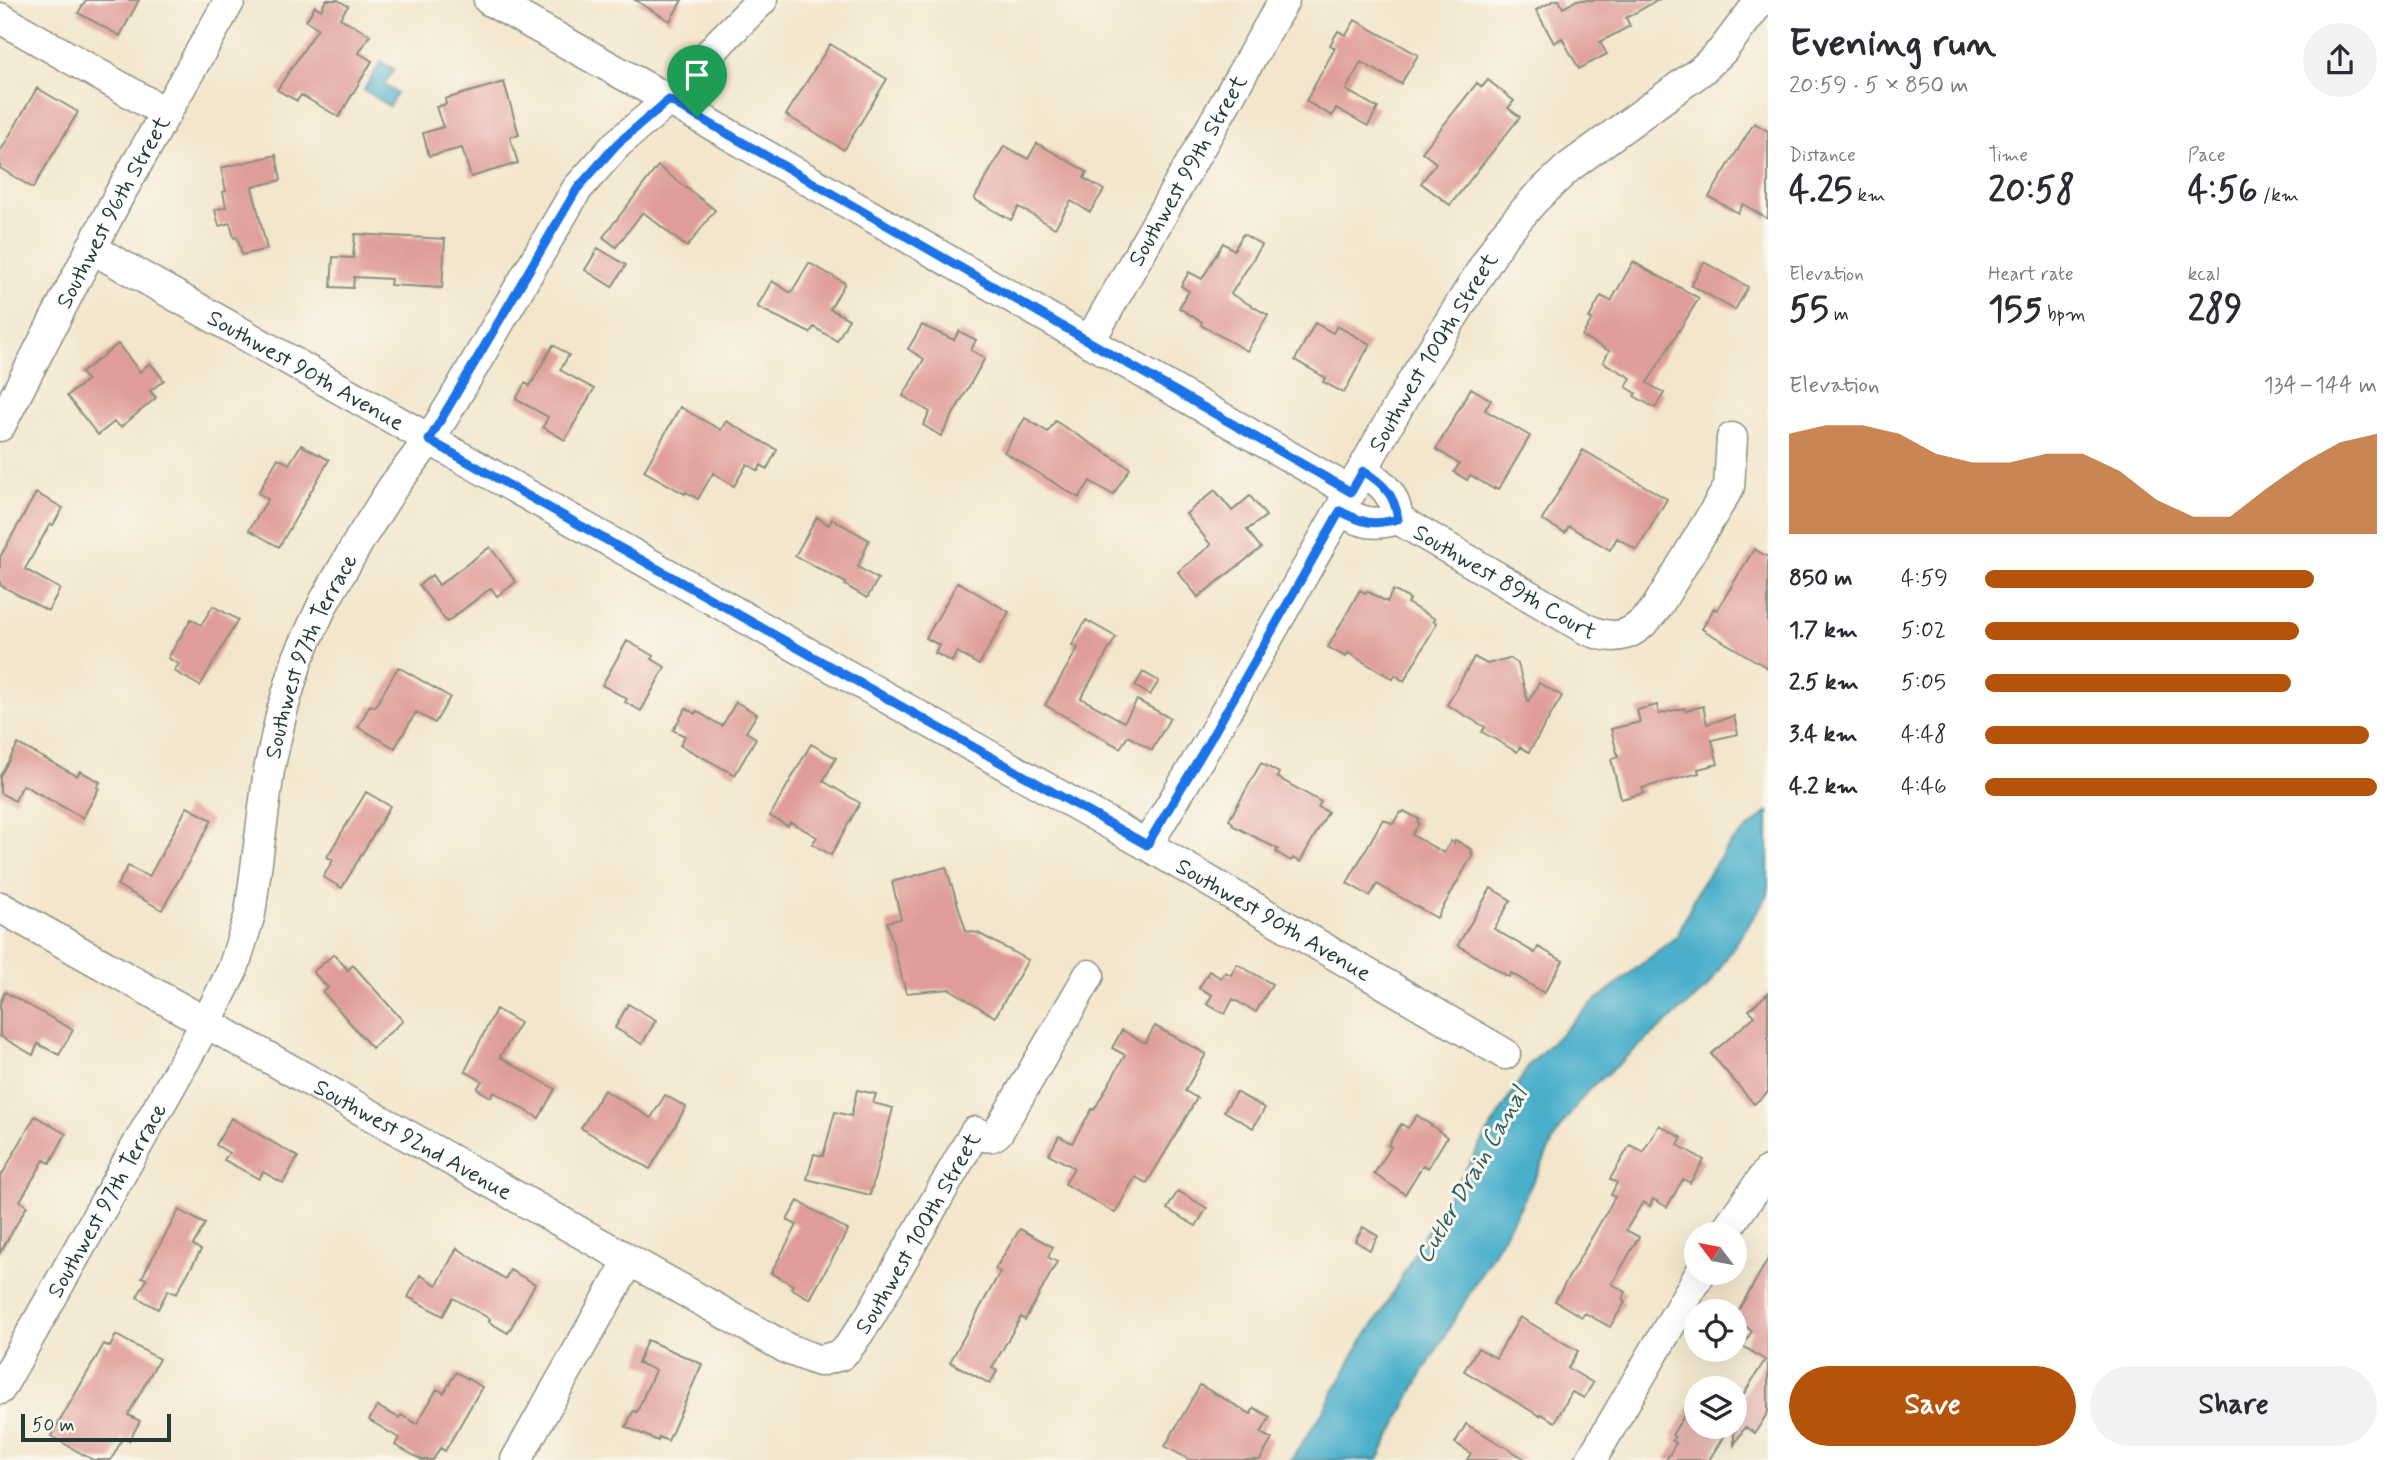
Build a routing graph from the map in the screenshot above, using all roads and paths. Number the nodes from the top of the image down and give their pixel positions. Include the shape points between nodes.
1 (230, 0) edge
2 (489, 0) edge
3 (762, 0) edge
4 (1284, 0) edge
5 (1761, 0) edge
6 (0, 18) edge
7 (669, 100) junction
8 (166, 113) junction
9 (91, 248) junction
10 (1089, 342) junction
11 (0, 426) edge
12 (1732, 438) dead end
13 (429, 440) junction
14 (1351, 491) junction
15 (1398, 519) junction
16 (1147, 845) junction
17 (0, 907) edge
18 (1089, 975) dead end
19 (207, 1021) junction
20 (1505, 1054) dead end
21 (1768, 1171) edge
22 (1732, 1222) edge
23 (629, 1261) junction
24 (1693, 1285) edge
25 (831, 1359) joint
26 (0, 1389) edge
27 (516, 1460) edge
28 (1591, 1460) edge

1 - 8 street, Southwest 96th Street
2 - 7 street
3 - 7 street, Southwest 97th Terrace
4 - 10 street, Southwest 99th Street
5 - 14 street, Southwest 100th Street via 1702,70 1569,167 1519,216 1455,310
6 - 8 street
7 - 10 street
7 - 13 street, Southwest 97th Terrace via 617,144 577,189
8 - 9 street, Southwest 96th Street
9 - 11 street, Southwest 96th Street
9 - 13 street, Southwest 90th Avenue
10 - 14 street
12 - 15 street, Southwest 89th Court via 1729,487 1657,607 1625,635 1586,629
13 - 16 street, Southwest 90th Avenue
13 - 19 street, Southwest 97th Terrace via 360,538 298,658 269,770 250,914 233,969
14 - 15 street via 1367,522
14 - 15 street via 1382,484 1396,505
14 - 16 street, Southwest 100th Street
16 - 20 street, Southwest 90th Avenue
17 - 19 street, Southwest 92nd Avenue
18 - 25 street, Southwest 100th Street via 998,1132 988,1138 975,1132 869,1318 848,1348
19 - 23 street, Southwest 92nd Avenue
19 - 26 street, Southwest 97th Terrace
21 - 22 street
23 - 25 street, Southwest 92nd Avenue via 788,1349 820,1361
23 - 27 street
24 - 28 street

